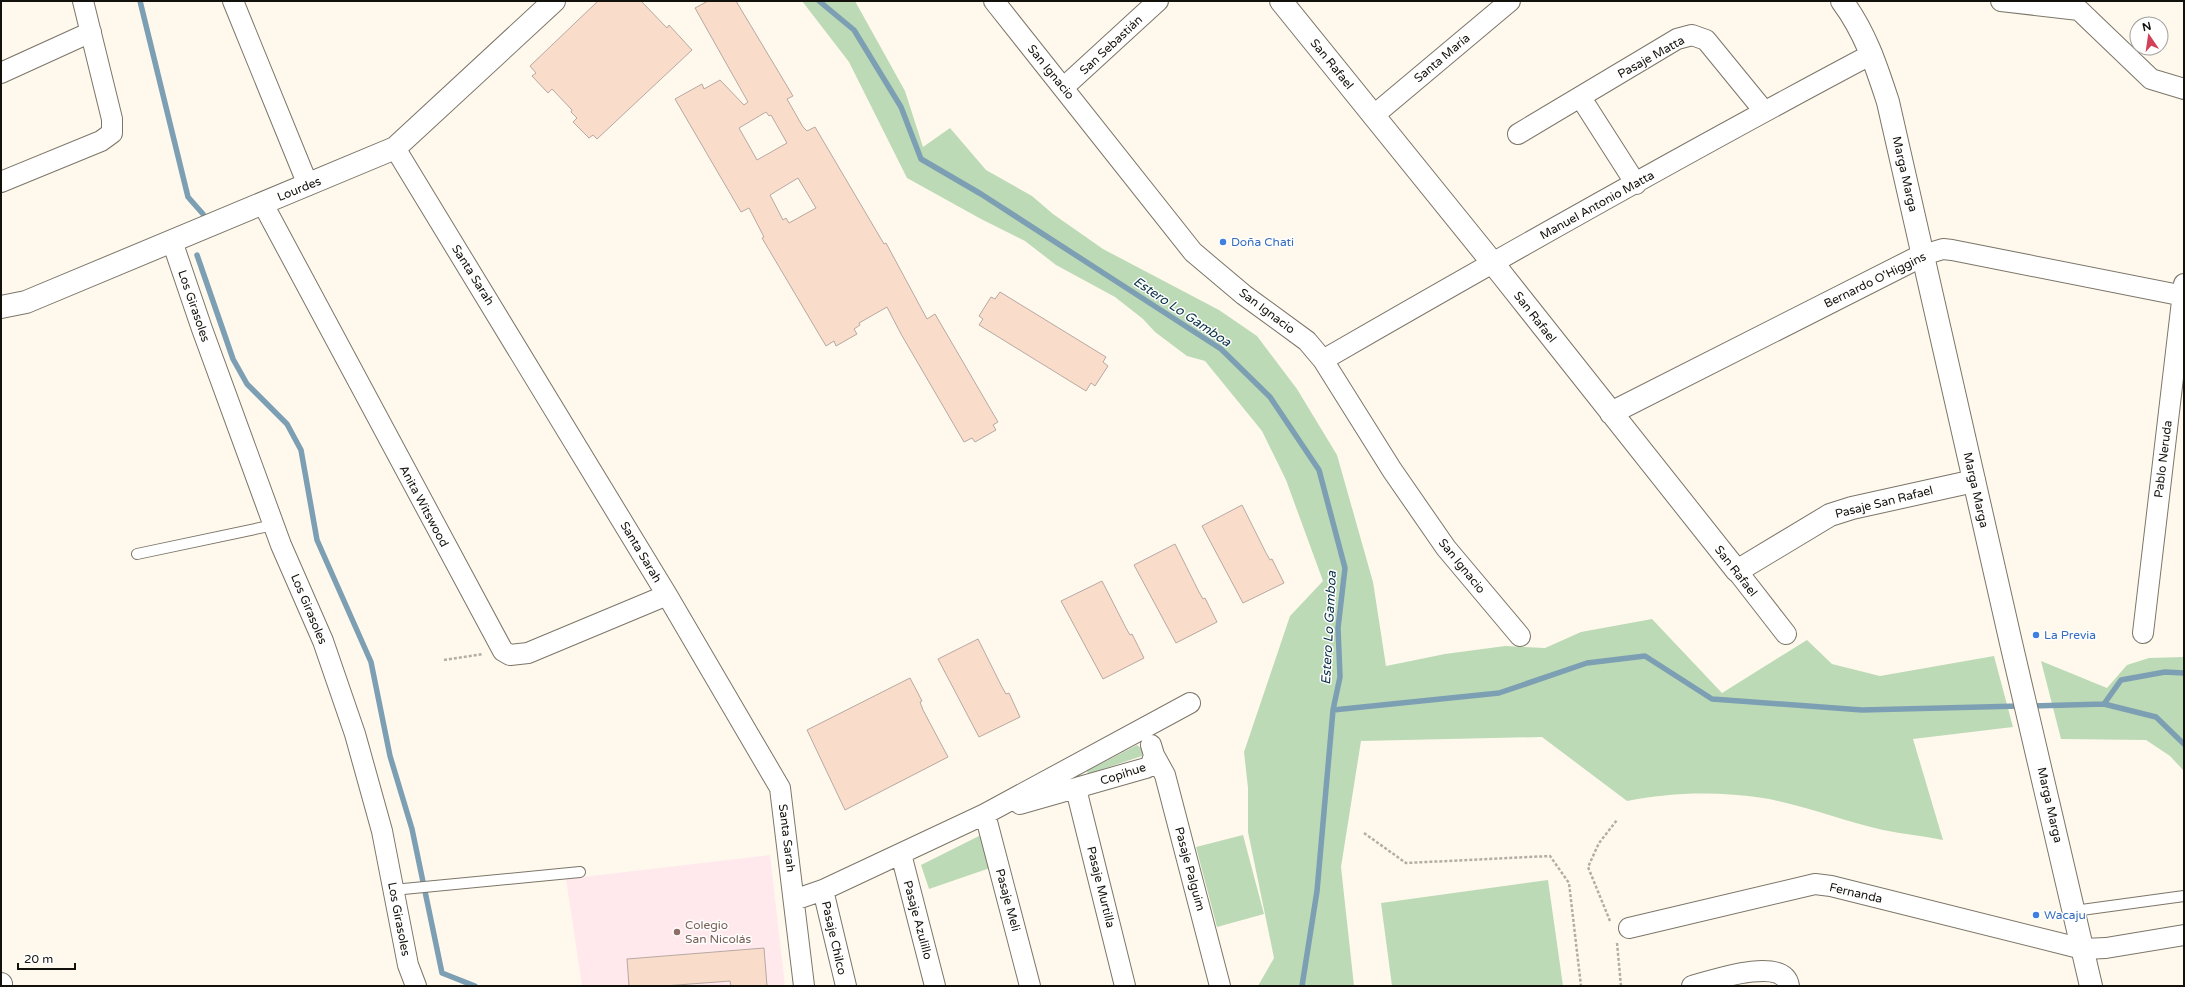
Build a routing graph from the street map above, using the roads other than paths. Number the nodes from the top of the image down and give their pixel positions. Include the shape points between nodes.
1 (83, 1) edge
2 (233, 1) edge
3 (554, 1) edge
4 (994, 1) edge
5 (1158, 1) edge
6 (1281, 1) edge
7 (1510, 1) edge
8 (1842, 1) edge
9 (2001, 1) edge
10 (91, 32) junction
11 (1872, 54) junction
12 (1, 73) edge
13 (1063, 88) junction
14 (2184, 89) edge
15 (1581, 98) junction
16 (1764, 111) junction
17 (1373, 116) junction
18 (1518, 134) dead end
19 (395, 148) junction
20 (1, 182) edge
21 (1636, 184) junction
22 (308, 185) junction
23 (263, 204) junction
24 (172, 241) junction
25 (1923, 255) junction
26 (1492, 262) junction
27 (2184, 292) edge
28 (1, 307) edge
29 (1323, 360) junction
30 (1611, 413) junction
31 (1974, 481) junction
32 (274, 525) junction
33 (137, 554) dead end
34 (1737, 571) junction
35 (667, 595) junction
36 (2143, 633) dead end
37 (1786, 634) dead end
38 (1520, 636) dead end
39 (1190, 703) dead end
40 (1131, 735) junction
41 (1154, 755) junction
42 (1076, 789) junction
43 (985, 814) junction
44 (901, 854) junction
45 (580, 872) dead end
46 (393, 890) junction
47 (823, 890) junction
48 (2184, 896) edge
49 (794, 900) junction
50 (2074, 911) junction
51 (1619, 929) road end
52 (2184, 935) edge
53 (2083, 949) junction
54 (1765, 979) edge
55 (416, 986) edge
56 (804, 986) edge
57 (846, 986) edge
58 (936, 986) edge
59 (1030, 986) edge
60 (1125, 986) edge
61 (1220, 986) edge
62 (1692, 986) edge
63 (1789, 986) edge
64 (2091, 986) edge

1 - 10 street
2 - 22 street
3 - 19 main road, Lourdes
4 - 13 street, San Ignacio
5 - 13 street, San Sebastián
6 - 17 main road, San Rafael
7 - 17 street, Santa María
8 - 11 main road, Marga Marga via 1861,29
9 - 14 street via 2080,10 2151,79
10 - 12 street
10 - 20 street via 112,119 112,134 101,141
11 - 16 street, Manuel Antonio Matta
11 - 25 main road, Marga Marga via 1888,102
13 - 29 street, San Ignacio via 1192,252 1244,295 1307,341
15 - 16 street, Pasaje Matta via 1678,39 1692,35 1706,40
15 - 18 street, Pasaje Matta
15 - 21 street
16 - 21 street, Manuel Antonio Matta
17 - 26 main road, San Rafael
19 - 22 main road, Lourdes
19 - 35 street, Santa Sarah
21 - 26 street, Manuel Antonio Matta
22 - 23 main road, Lourdes
23 - 24 main road, Lourdes
23 - 35 street, Anita Witswood via 503,651 510,655 528,653
24 - 28 main road, Lourdes via 26,302
24 - 32 street, Los Girasoles
25 - 27 street, Bernardo O'Higgins via 1942,249 1952,250
25 - 30 main road, Bernardo O'Higgins
25 - 31 main road, Marga Marga
26 - 29 street, Manuel Antonio Matta
26 - 30 main road, San Rafael
27 - 36 street, Pablo Neruda
29 - 38 street, San Ignacio via 1392,470 1446,548
30 - 34 main road, San Rafael
31 - 34 main road, Pasaje San Rafael via 1830,515
31 - 50 main road, Marga Marga
32 - 33 lane
32 - 46 street, Los Girasoles via 323,641 355,734 382,831
34 - 37 street, San Rafael
35 - 49 street, Santa Sarah via 780,788
39 - 40 street
40 - 41 street, Copihue via 1149,740
40 - 43 street, Copihue
41 - 42 street, Copihue via 1151,765 1146,768
41 - 61 street, Pasaje Palguim via 1165,775
42 - 43 street, Copihue
42 - 60 street, Pasaje Murtilla
43 - 44 street, Copihue
43 - 59 street, Pasaje Meli
44 - 47 street, Copihue
44 - 58 street, Pasaje Azulillo
45 - 46 lane
46 - 55 street, Los Girasoles via 408,964
47 - 49 street, Copihue
47 - 57 street, Pasaje Chilco
48 - 50 lane
49 - 56 street, Santa Sarah
50 - 53 main road, Marga Marga
51 - 53 street, Fernanda via 1815,884
52 - 53 street, Fernanda via 2106,948
53 - 64 main road, Marga Marga
54 - 62 street via 1748,970
54 - 63 street via 1781,974

